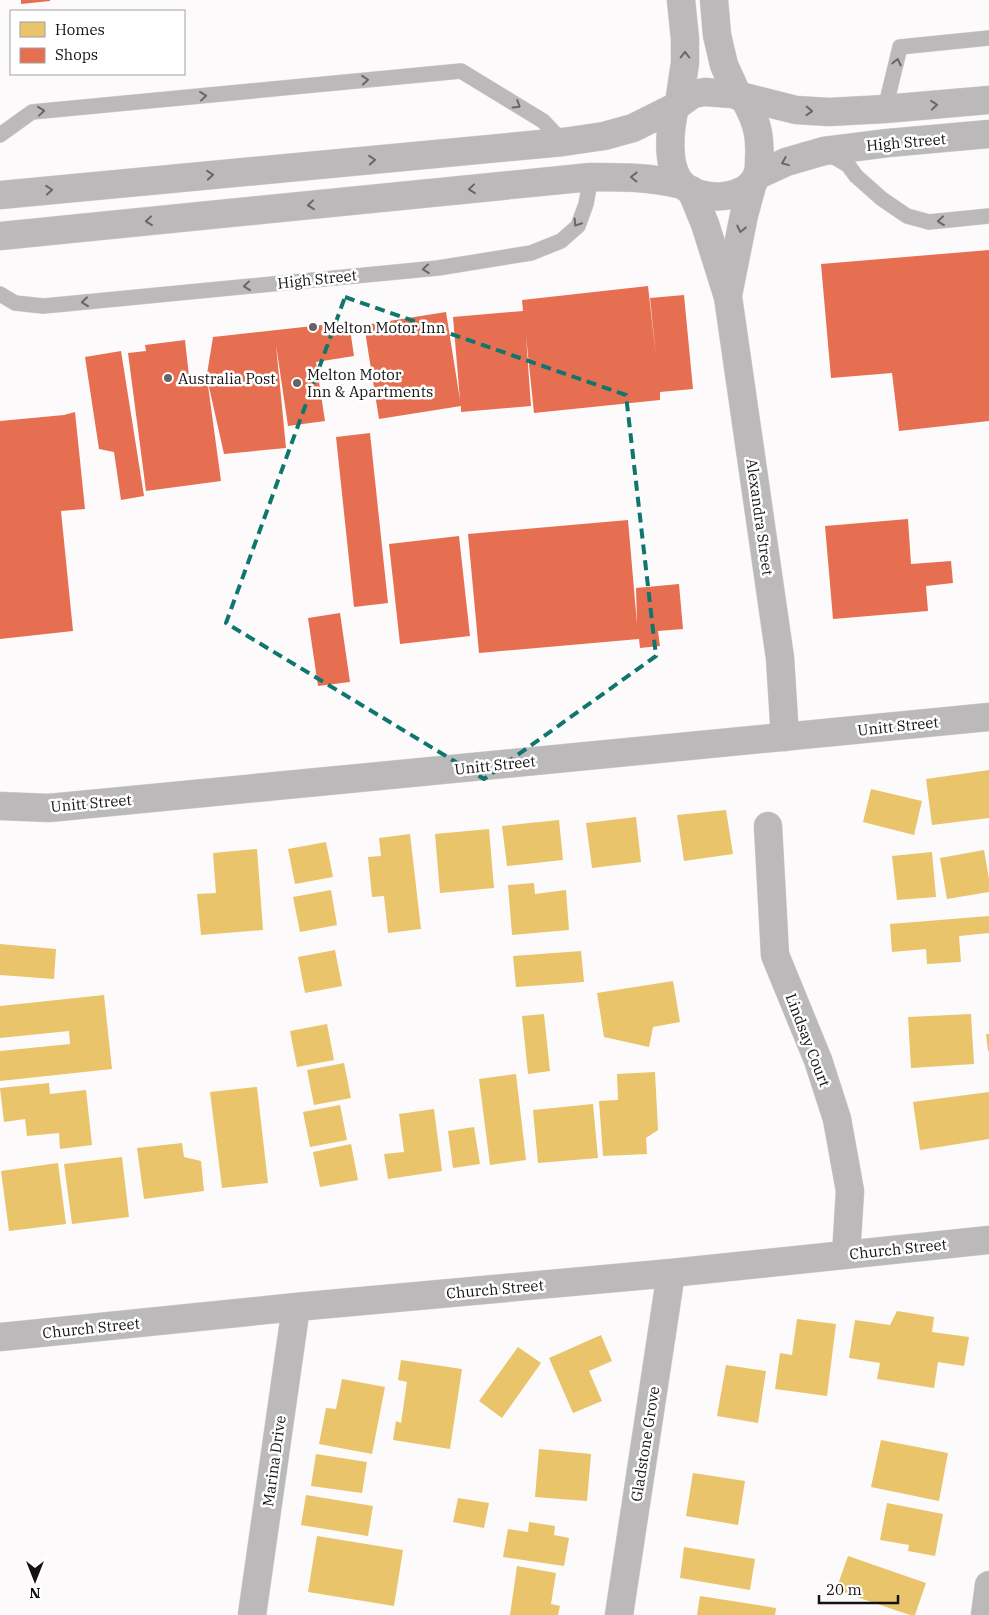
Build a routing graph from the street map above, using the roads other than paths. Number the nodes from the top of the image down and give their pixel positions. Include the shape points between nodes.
1 (682, 0) edge
2 (714, 0) edge
3 (989, 38) edge
4 (741, 97) junction
5 (989, 100) edge
6 (677, 105) junction
7 (886, 109) junction
8 (989, 134) edge
9 (0, 135) edge
10 (564, 142) junction
11 (824, 151) junction
12 (591, 177) junction
13 (755, 178) junction
14 (686, 187) junction
15 (0, 195) edge
16 (989, 216) edge
17 (0, 236) edge
18 (0, 294) edge
19 (728, 297) junction
20 (989, 717) edge
21 (785, 737) junction
22 (0, 806) edge
23 (768, 826) dead end
24 (989, 1240) edge
25 (846, 1255) junction
26 (670, 1273) junction
27 (296, 1307) junction
28 (0, 1337) edge
29 (989, 1585) edge
30 (252, 1615) edge
31 (619, 1615) edge
32 (984, 1615) edge

6 -> 1 street via 685,63
2 - 4 street via 724,65
7 -> 3 lane via 900,47
4 - 6 main road via 705,92 693,94
4 -> 7 main road via 796,110
4 - 13 main road via 760,134
7 -> 5 main road
6 - 10 main road via 633,128
6 - 14 main road via 670,136 671,153 674,170
8 - 11 main road, High Street
9 -> 10 lane via 32,112 461,71 543,121
15 -> 10 main road
11 -> 13 main road, High Street via 786,162
16 -> 11 lane, High Street via 929,222 907,216 869,188 848,165
14 -> 12 main road via 660,179
12 -> 17 main road
12 -> 18 lane, High Street via 578,226 561,241 530,253 438,268 58,305 15,303
13 - 14 main road via 738,194 719,197 700,194
13 -> 19 street, Alexandra Street via 744,215
14 - 19 street, Alexandra Street via 704,224
19 - 21 street, Alexandra Street via 780,658
20 - 21 street, Unitt Street
21 - 22 street, Unitt Street via 49,808
23 - 25 street, Lindsay Court via 774,955 818,1060 837,1119 850,1191
24 - 25 street, Church Street
25 - 26 street, Church Street
26 - 27 street, Church Street
26 - 31 street, Gladstone Grove
27 - 28 street, Church Street
27 - 30 street, Marina Drive
29 - 32 street

